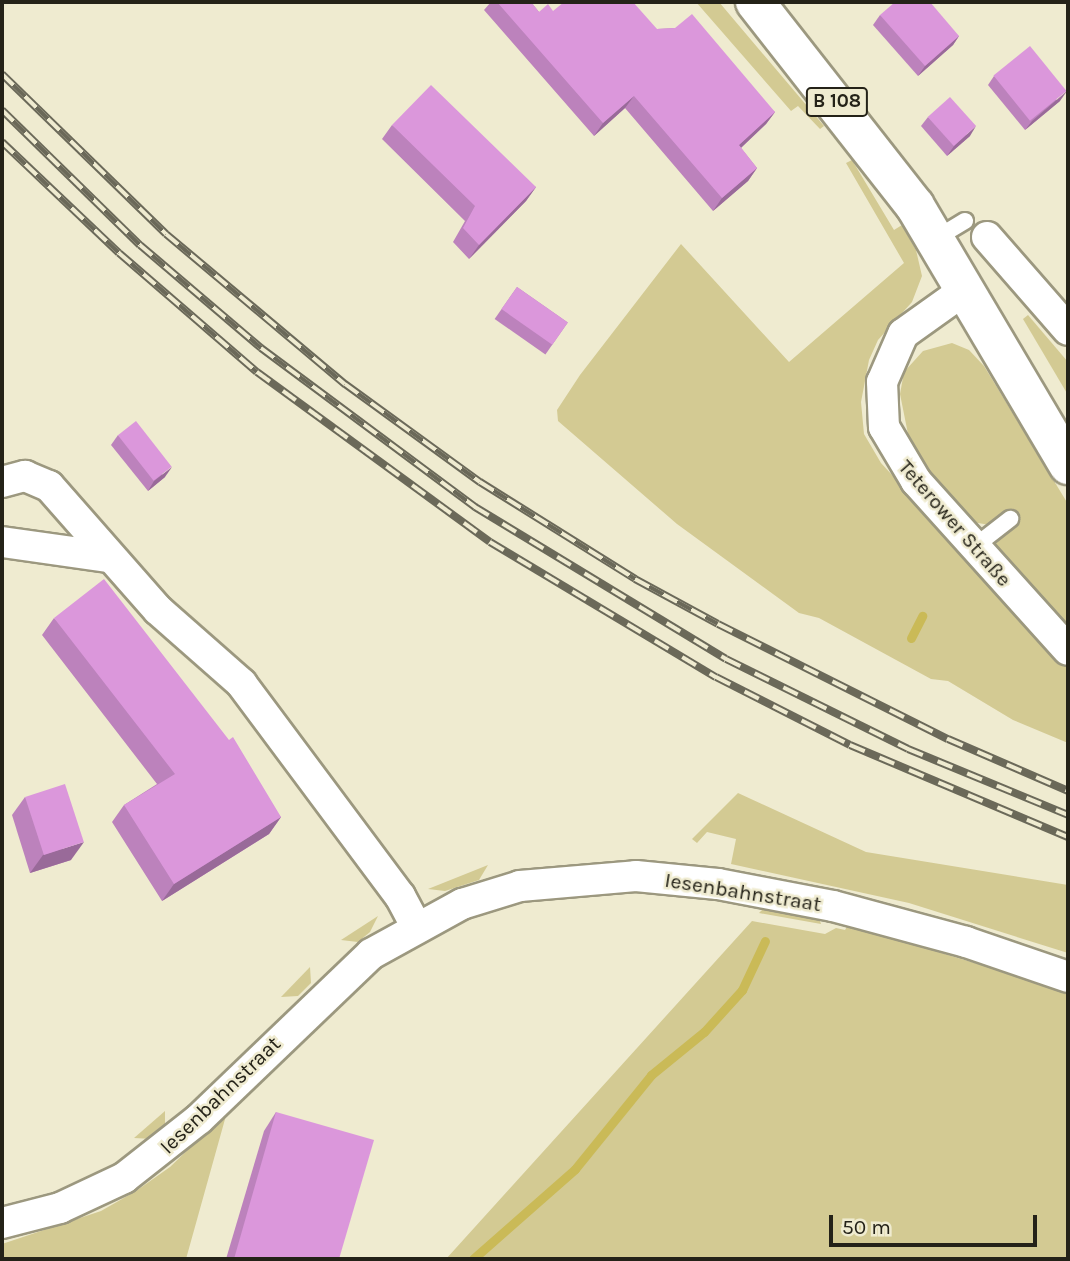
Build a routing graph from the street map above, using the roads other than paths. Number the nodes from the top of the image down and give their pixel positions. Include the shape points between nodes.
1 (755, 2) edge
2 (962, 232) junction
3 (966, 289) junction
4 (1068, 330) edge
5 (1068, 466) edge
6 (2, 482) edge
7 (1010, 519) dead end
8 (2, 542) edge
9 (974, 547) junction
10 (109, 557) junction
11 (1068, 650) edge
12 (416, 926) junction
13 (1068, 977) edge
14 (2, 1223) edge

1 - 2 main road, B 108 via 870,142
2 - 3 main road, B 108
2 - 4 street
3 - 5 main road, B 108
3 - 9 street, Teterower Straße via 903,334 882,382 881,405 895,454
6 - 10 street via 25,476 49,486
7 - 9 lane
8 - 10 street
9 - 11 street, Teterower Straße
10 - 12 street via 158,610 241,683 400,896
12 - 13 street, Iesenbahnstraat via 462,904 520,886 636,876 718,884 833,906 966,942
12 - 14 street, Iesenbahnstraat via 344,977 160,1154 94,1195

